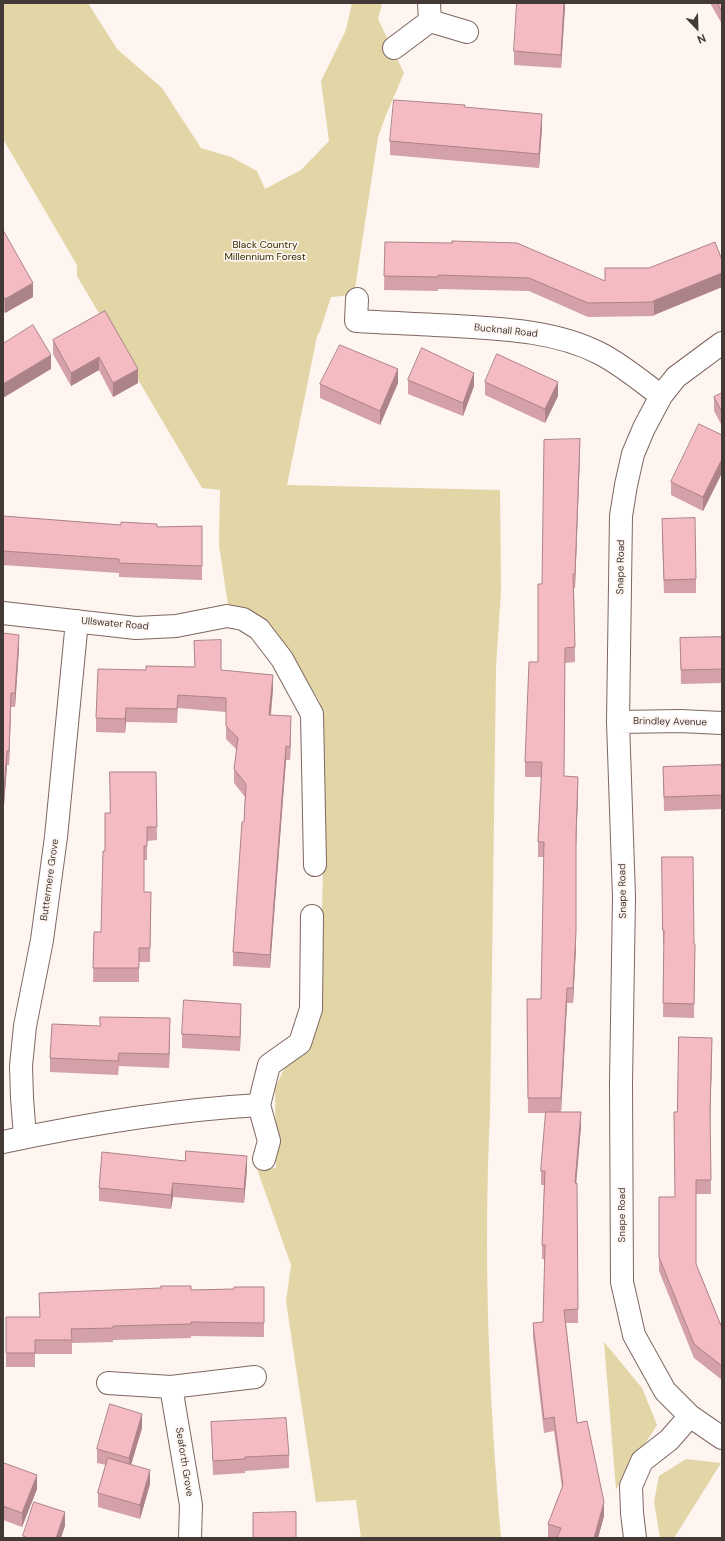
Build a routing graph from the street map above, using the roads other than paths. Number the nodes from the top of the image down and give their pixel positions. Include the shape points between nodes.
1 (429, 12) edge
2 (467, 32) dead end
3 (394, 48) dead end
4 (356, 299) dead end
5 (722, 343) edge
6 (661, 396) junction
7 (3, 613) edge
8 (77, 621) junction
9 (618, 722) junction
10 (722, 723) edge
11 (315, 865) dead end
12 (312, 916) dead end
13 (259, 1106) junction
14 (25, 1137) junction
15 (3, 1142) edge
16 (264, 1159) dead end
17 (255, 1377) dead end
18 (108, 1383) dead end
19 (171, 1387) junction
20 (690, 1416) junction
21 (722, 1438) edge
22 (190, 1538) edge
23 (635, 1538) edge

1 - 2 street
1 - 3 street
4 - 6 street, Bucknall Road via 356,321 495,328 536,333 571,342 598,352
5 - 6 street, Snape Road via 676,377
6 - 9 street, Snape Road via 633,454 621,516
7 - 8 street, Ullswater Road
8 - 11 street, Ullswater Road via 136,628 176,626 227,616 243,619 258,629 282,659 312,714
8 - 14 street, Buttermere Grove via 50,883 42,940 24,1026 21,1066
9 - 10 street, Brindley Avenue
9 - 20 street, Snape Road via 624,897 621,1083 622,1282 634,1335 666,1391
12 - 13 street via 311,1009 300,1044 269,1065
13 - 14 street via 185,1110
13 - 16 street via 269,1141
14 - 15 street
17 - 19 street
18 - 19 street
19 - 22 street, Seaforth Grove via 191,1505
20 - 21 street, Snape Road
20 - 23 street via 669,1440 642,1461 631,1486

